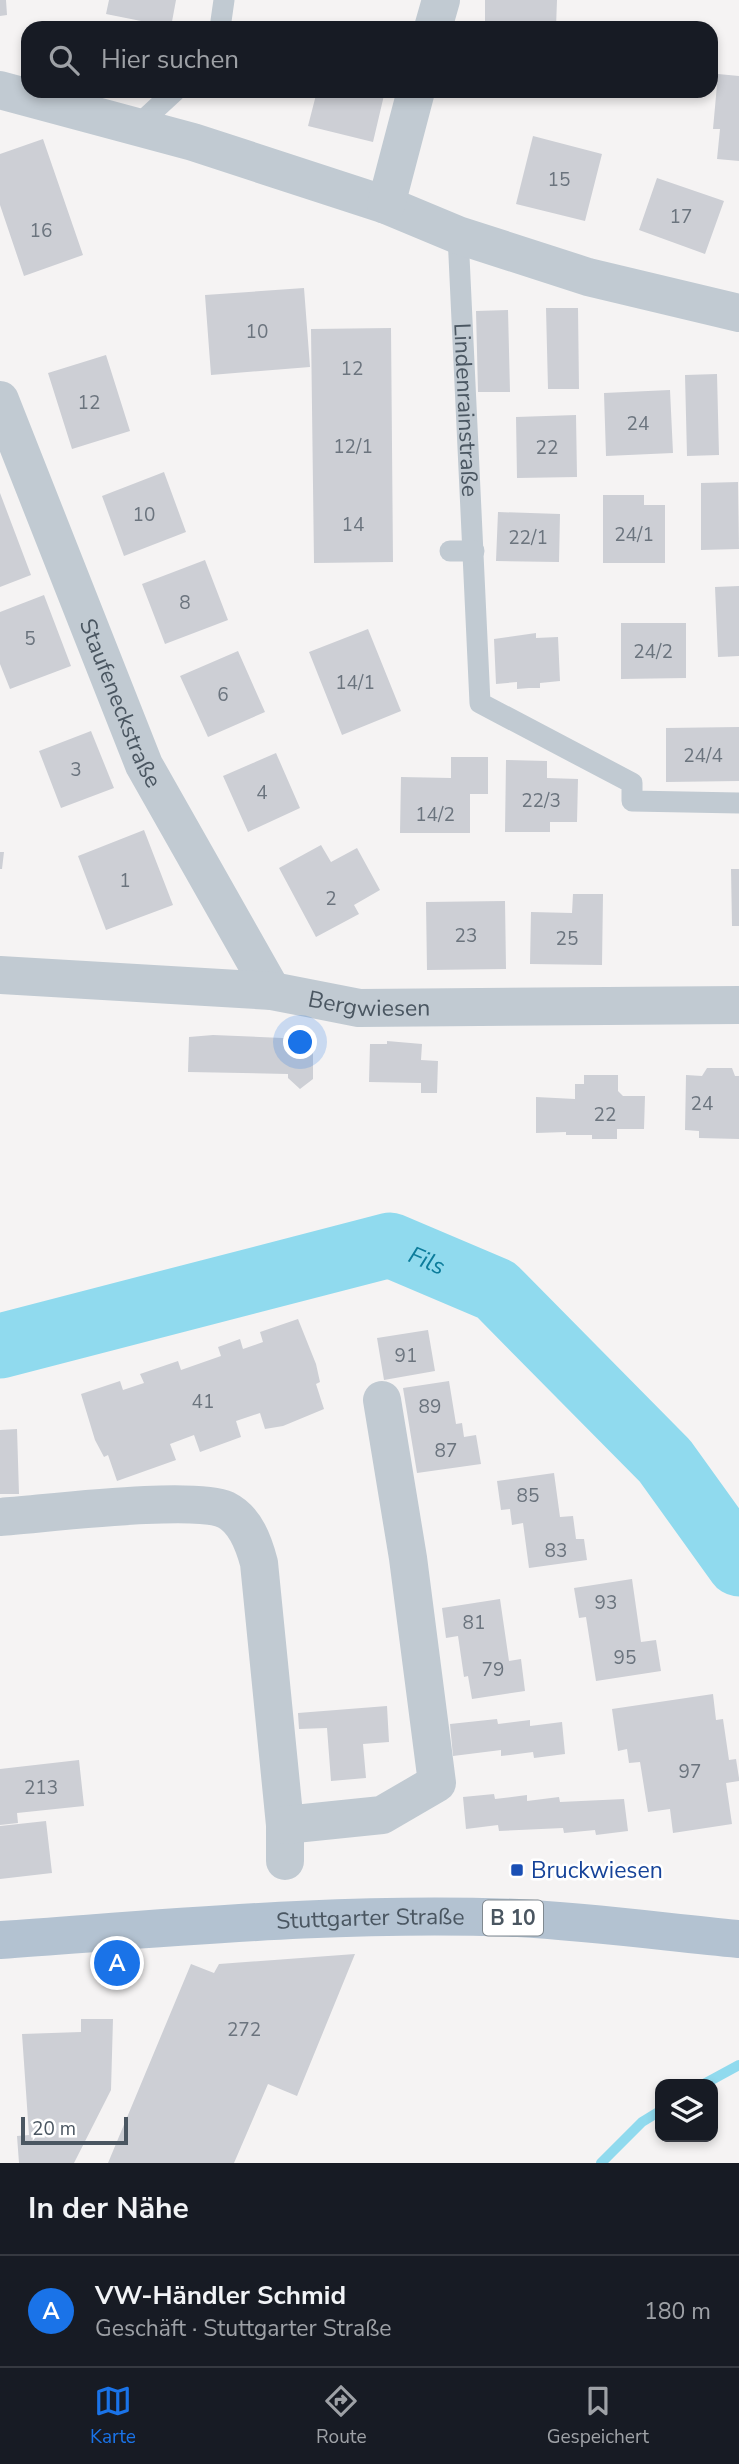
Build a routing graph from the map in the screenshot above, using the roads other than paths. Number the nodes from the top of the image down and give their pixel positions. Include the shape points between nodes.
1 (224, 0) edge
2 (441, 0) edge
3 (221, 21) edge
4 (435, 21) edge
5 (0, 90) edge
6 (21, 96) edge
7 (29, 98) edge
8 (167, 98) edge
9 (414, 98) edge
10 (136, 127) junction
11 (386, 205) junction
12 (458, 235) junction
13 (739, 313) edge
14 (0, 400) edge
15 (450, 551) dead end
16 (474, 551) junction
17 (739, 803) edge
18 (0, 975) edge
19 (272, 991) junction
20 (739, 1004) edge
21 (382, 1400) dead end
22 (0, 1517) edge
23 (739, 1939) edge
24 (0, 1940) edge

1 - 3 lane
2 - 4 street
5 - 6 street
7 - 10 street
8 - 10 lane
9 - 11 street
10 - 11 street
11 - 12 street
12 - 13 street via 588,277
12 - 16 lane, Lindenrainstraße
14 - 19 street, Staufeneckstraße via 144,765
15 - 16 lane
16 - 17 lane, Lindenrainstraße via 480,703 632,783 632,801
18 - 19 street, Bergwiesen
19 - 20 street, Bergwiesen via 359,1008
21 - 22 street via 437,1783 382,1815 285,1843 259,1563 251,1535 226,1510 181,1504
23 - 24 main road, Stuttgarter Straße / B 10 via 519,1918 402,1917 287,1920

